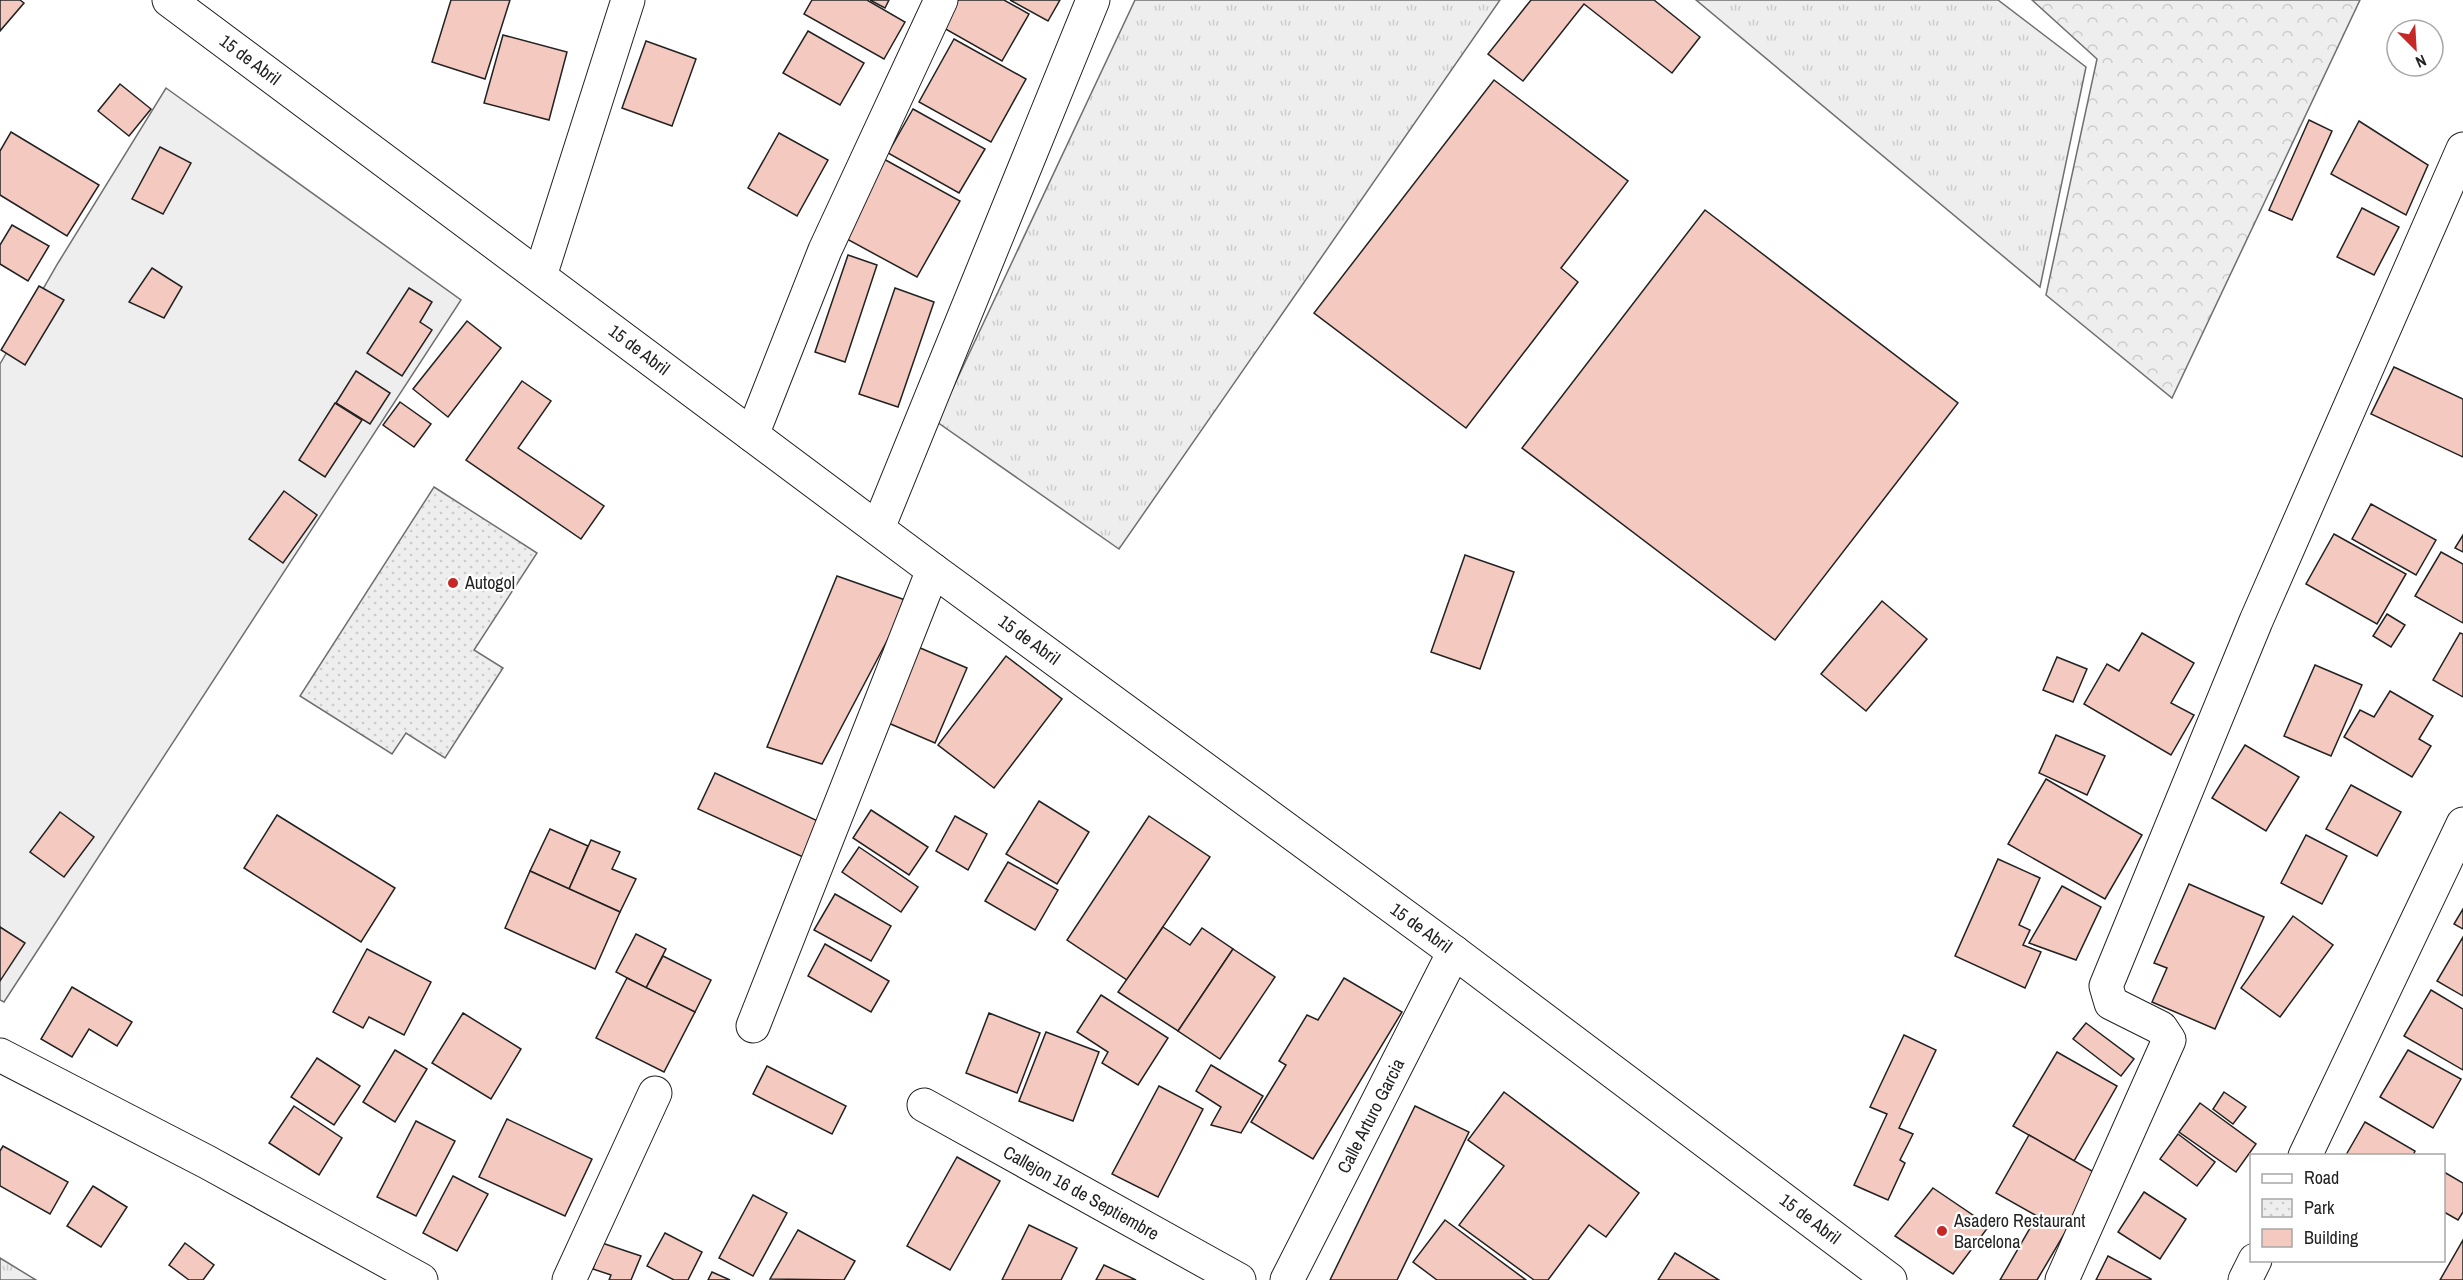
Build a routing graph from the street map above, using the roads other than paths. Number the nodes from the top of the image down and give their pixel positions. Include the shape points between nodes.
1 (170, 0) edge
2 (628, 0) edge
3 (941, 0) edge
4 (1094, 0) edge
5 (2463, 149) edge
6 (540, 276) junction
7 (752, 435) junction
8 (878, 528) junction
9 (933, 570) junction
10 (2463, 824) edge
11 (1454, 952) junction
12 (753, 1026) dead end
13 (0, 1054) edge
14 (655, 1093) dead end
15 (924, 1105) dead end
16 (2305, 1154) edge
17 (2254, 1262) edge
18 (421, 1280) edge
19 (569, 1280) edge
20 (1239, 1280) edge
21 (1287, 1280) edge
22 (1890, 1280) edge
23 (2062, 1280) edge
24 (2245, 1280) edge

1 - 6 street, 15 de Abril
2 - 6 street
3 - 7 street via 825,250
4 - 8 street
5 - 23 street via 2256,621 2106,986 2111,1003 2162,1028 2169,1040
6 - 7 street, 15 de Abril
7 - 8 street, 15 de Abril
8 - 9 street, 15 de Abril
9 - 11 street, 15 de Abril
9 - 12 street
10 - 16 street
11 - 21 street, Calle Arturo Garcia
11 - 22 street, 15 de Abril
13 - 18 street
14 - 19 street
15 - 20 street, Callejon 16 de Septiembre
17 - 24 street

